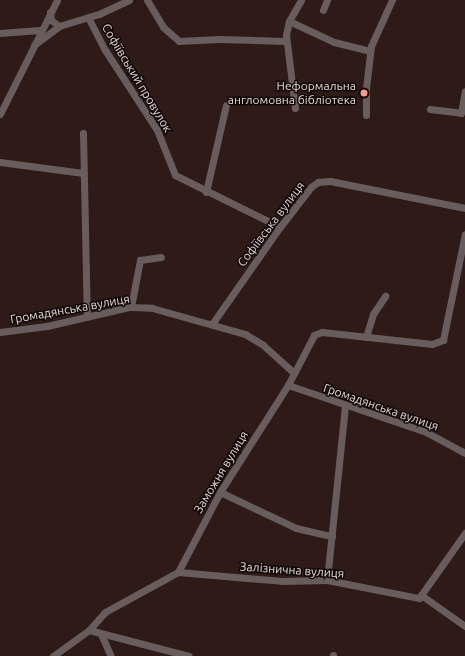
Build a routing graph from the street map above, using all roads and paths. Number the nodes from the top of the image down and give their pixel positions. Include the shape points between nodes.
1 (57, 0) edge
2 (128, 0) edge
3 (146, 0) edge
4 (301, 0) edge
5 (327, 0) edge
6 (392, 0) edge
7 (323, 10) dead end
8 (50, 12) junction
9 (88, 17) junction
10 (289, 21) junction
11 (59, 26) junction
12 (40, 30) junction
13 (0, 33) edge
14 (286, 41) junction
15 (32, 46) junction
16 (370, 51) junction
17 (465, 91) edge
18 (226, 105) dead end
19 (295, 108) dead end
20 (430, 109) dead end
21 (0, 114) edge
22 (366, 115) dead end
23 (83, 133) dead end
24 (0, 162) edge
25 (83, 173) junction
26 (206, 192) junction
27 (465, 208) edge
28 (280, 227) junction
29 (465, 234) edge
30 (161, 257) dead end
31 (384, 296) dead end
32 (132, 307) junction
33 (87, 317) junction
34 (212, 324) junction
35 (0, 332) edge
36 (366, 337) junction
37 (294, 373) junction
38 (288, 385) junction
39 (345, 406) junction
40 (465, 453) edge
41 (220, 492) junction
42 (465, 532) edge
43 (332, 536) junction
44 (178, 572) junction
45 (327, 580) junction
46 (421, 595) junction
47 (465, 626) edge
48 (88, 630) junction
49 (101, 634) junction
50 (53, 656) edge
51 (111, 656) edge
52 (189, 656) edge

1 - 8 street
2 - 9 street
3 - 14 street via 163,27 179,42 218,39
4 - 10 street
5 - 7 street
6 - 16 street
8 - 11 street via 52,20
8 - 12 street
9 - 11 street
9 - 26 street, Софіївський провулок via 105,50 157,130 172,171 179,179
10 - 14 street
10 - 16 street via 334,42
11 - 15 street
12 - 13 street
12 - 15 street
14 - 19 street
15 - 21 street
16 - 22 street
17 - 20 street via 460,113
18 - 26 street
23 - 25 street
24 - 25 street
25 - 33 street
26 - 28 street, Софіївський провулок
27 - 28 street, Софіївська вулиця via 322,181 311,187
28 - 34 street, Софіївська вулиця
29 - 36 street via 443,340 432,344
30 - 32 street via 140,260
31 - 36 street via 373,314
32 - 33 street, Громадянська вулиця
32 - 34 street, Громадянська вулиця via 152,308
33 - 35 street, Громадянська вулиця
34 - 37 street, Громадянська вулиця via 253,338
36 - 37 street, Заможня вулиця via 316,333
37 - 38 street, Заможня вулиця
38 - 39 street, Громадянська вулиця
38 - 41 street, Заможня вулиця
39 - 40 street, Громадянська вулиця via 435,436
39 - 43 street
41 - 43 street via 296,528
41 - 44 street, Заможня вулиця
42 - 46 street
43 - 45 street
44 - 45 street, Залізнична вулиця via 282,581
44 - 48 street via 105,612
45 - 46 street, Залізнична вулиця via 419,598
46 - 47 street
48 - 49 street
48 - 50 street
49 - 51 street
49 - 52 street

